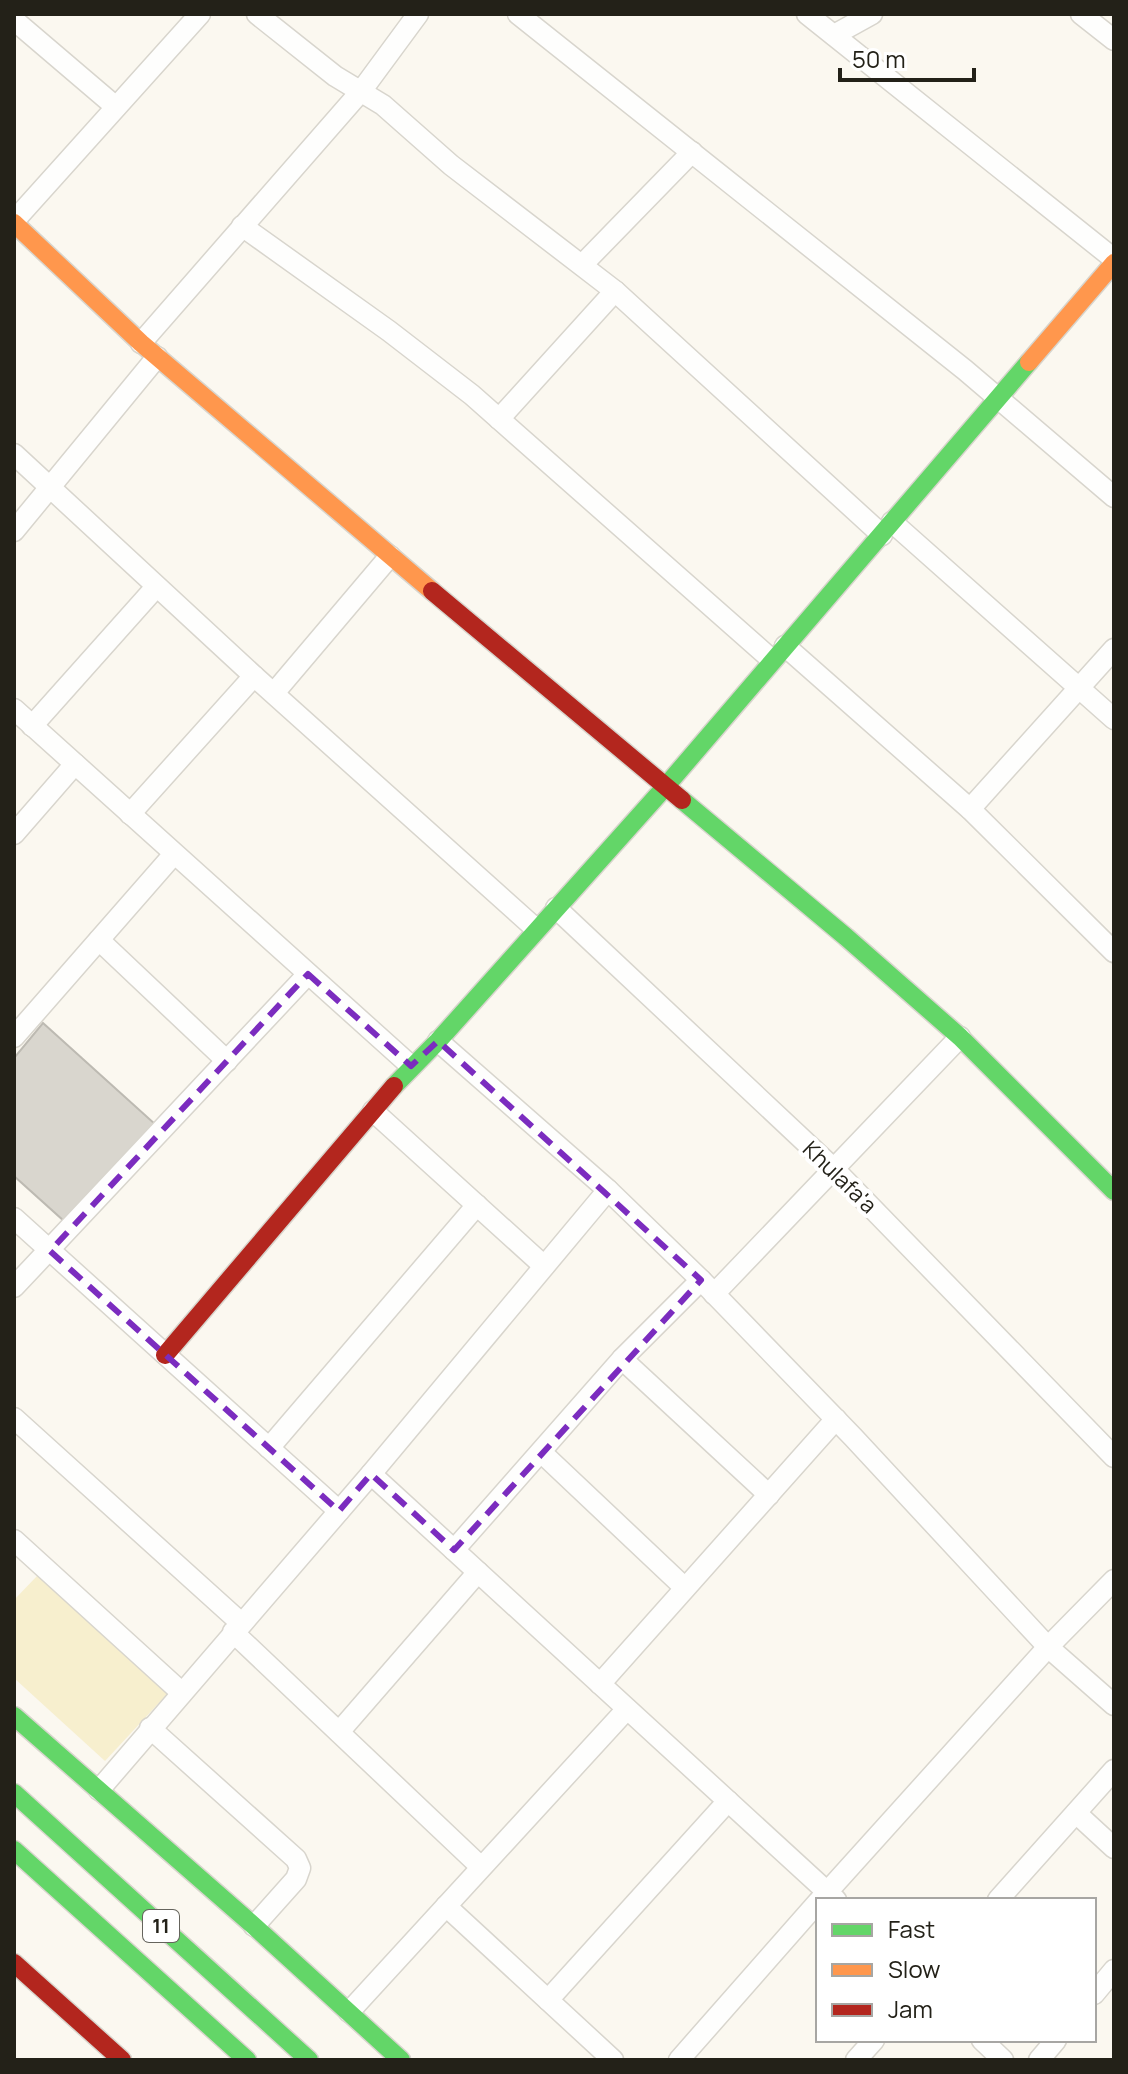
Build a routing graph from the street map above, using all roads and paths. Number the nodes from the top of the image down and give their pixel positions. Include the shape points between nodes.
1 (200, 14) edge
2 (257, 14) edge
3 (418, 14) edge
4 (518, 14) edge
5 (807, 14) edge
6 (872, 14) edge
7 (1081, 14) edge
8 (14, 20) edge
9 (834, 35) junction
10 (1114, 39) edge
11 (362, 90) junction
12 (116, 107) junction
13 (692, 152) junction
14 (14, 222) edge
15 (242, 226) junction
16 (1114, 261) edge
17 (582, 265) junction
18 (615, 291) junction
19 (141, 343) junction
20 (157, 357) junction
21 (997, 397) junction
22 (499, 419) junction
23 (14, 454) edge
24 (51, 487) junction
25 (1114, 497) edge
26 (887, 528) junction
27 (14, 531) edge
28 (390, 556) junction
29 (156, 587) junction
30 (1114, 649) edge
31 (779, 653) junction
32 (254, 676) junction
33 (1078, 686) junction
34 (274, 693) junction
35 (14, 709) edge
36 (1114, 719) edge
37 (32, 726) junction
38 (75, 764) junction
39 (666, 786) junction
40 (970, 809) junction
41 (130, 814) junction
42 (14, 834) edge
43 (174, 854) junction
44 (556, 908) junction
45 (536, 929) junction
46 (99, 940) junction
47 (1114, 952) edge
48 (308, 974) junction
49 (16, 1030) edge
50 (960, 1037) junction
51 (438, 1041) junction
52 (227, 1061) junction
53 (411, 1066) junction
54 (373, 1111) junction
55 (834, 1169) junction
56 (608, 1190) junction
57 (1114, 1191) edge
58 (477, 1205) junction
59 (14, 1218) edge
60 (50, 1251) junction
61 (544, 1266) junction
62 (14, 1287) edge
63 (708, 1287) junction
64 (165, 1355) junction
65 (622, 1359) junction
66 (14, 1418) edge
67 (836, 1419) junction
68 (269, 1448) junction
69 (541, 1452) junction
70 (1114, 1457) edge
71 (371, 1474) junction
72 (769, 1495) junction
73 (339, 1511) junction
74 (14, 1540) edge
75 (454, 1550) junction
76 (478, 1572) junction
77 (1114, 1580) edge
78 (685, 1588) junction
79 (237, 1628) junction
80 (1048, 1647) junction
81 (600, 1684) junction
82 (181, 1692) junction
83 (1114, 1705) edge
84 (627, 1709) junction
85 (14, 1716) edge
86 (150, 1728) junction
87 (339, 1732) junction
88 (1114, 1770) edge
89 (99, 1790) junction
90 (14, 1793) edge
91 (728, 1801) junction
92 (1076, 1813) junction
93 (1114, 1848) edge
94 (14, 1850) edge
95 (481, 1867) junction
96 (825, 1898) edge
97 (1000, 1898) edge
98 (446, 1906) junction
99 (816, 1908) edge
100 (254, 1926) junction
101 (14, 1963) edge
102 (1114, 1970) edge
103 (1096, 1992) edge
104 (548, 2000) junction
105 (349, 2012) junction
106 (872, 2042) edge
107 (984, 2042) edge
108 (1054, 2042) edge
109 (122, 2060) edge
110 (247, 2060) edge
111 (309, 2060) edge
112 (401, 2060) edge
113 (613, 2060) edge
114 (679, 2060) edge
115 (856, 2060) edge
116 (1003, 2060) edge
117 (1039, 2060) edge

1 - 12 street
2 - 11 street via 335,76
3 - 11 street
4 - 13 street
5 - 9 street
6 - 9 street
7 - 10 street
8 - 12 street
9 - 16 street
11 - 15 street
11 - 17 street
12 - 14 street
13 - 17 street
13 - 21 street
14 - 19 main road
15 - 19 street
15 - 22 street via 389,331
16 - 21 main road
17 - 18 street
18 - 22 street
18 - 26 street
19 - 20 main road
20 - 24 street
20 - 28 main road
21 - 25 street
21 - 26 main road
22 - 31 street
23 - 24 street
24 - 27 street
24 - 29 street
26 - 31 main road
26 - 33 street
28 - 34 street
28 - 39 main road
29 - 32 street
29 - 37 street
30 - 33 street
31 - 39 main road
31 - 40 street
32 - 34 street
32 - 41 street
33 - 36 street
33 - 40 street
34 - 45 street
35 - 37 street
37 - 38 street
38 - 41 street
38 - 42 street
39 - 44 main road
39 - 50 main road
40 - 47 street
41 - 43 street
43 - 46 street
43 - 48 street
44 - 45 main road
44 - 55 street, Khulafa'a
45 - 51 main road
46 - 49 street
46 - 52 street
48 - 52 street
48 - 53 street
50 - 55 street
50 - 57 main road
51 - 53 main road
51 - 56 street
52 - 60 street
53 - 54 main road
54 - 58 street
54 - 64 main road
55 - 63 street
55 - 70 street, Khulafa'a
56 - 61 street
56 - 63 street
58 - 61 street
58 - 68 street
59 - 60 street
60 - 62 street
60 - 64 street
61 - 71 street
63 - 65 street
63 - 67 street
64 - 68 street
65 - 69 street
65 - 72 street
66 - 79 street
67 - 72 street
67 - 80 street
68 - 73 street
69 - 75 street
69 - 78 street
71 - 73 street
71 - 75 street
72 - 78 street
73 - 79 street
74 - 82 street
75 - 76 street
76 - 81 street
76 - 87 street
77 - 80 street
78 - 81 street
79 - 82 street
79 - 87 street
80 - 83 street
80 - 96 street
81 - 84 street
82 - 86 street
84 - 91 street
84 - 95 street
85 - 89 main road
86 - 89 street
86 - 100 street via 296,1859 296,1879
87 - 95 street
88 - 92 street
89 - 100 main road
90 - 111 main road, 11
91 - 96 street
91 - 104 street
92 - 93 street
92 - 97 street
94 - 110 main road, 11
95 - 98 street
98 - 104 street
98 - 105 street
99 - 114 street
100 - 105 main road
101 - 109 main road
102 - 103 street
104 - 113 street
105 - 112 main road
106 - 115 street
107 - 116 street
108 - 117 street

